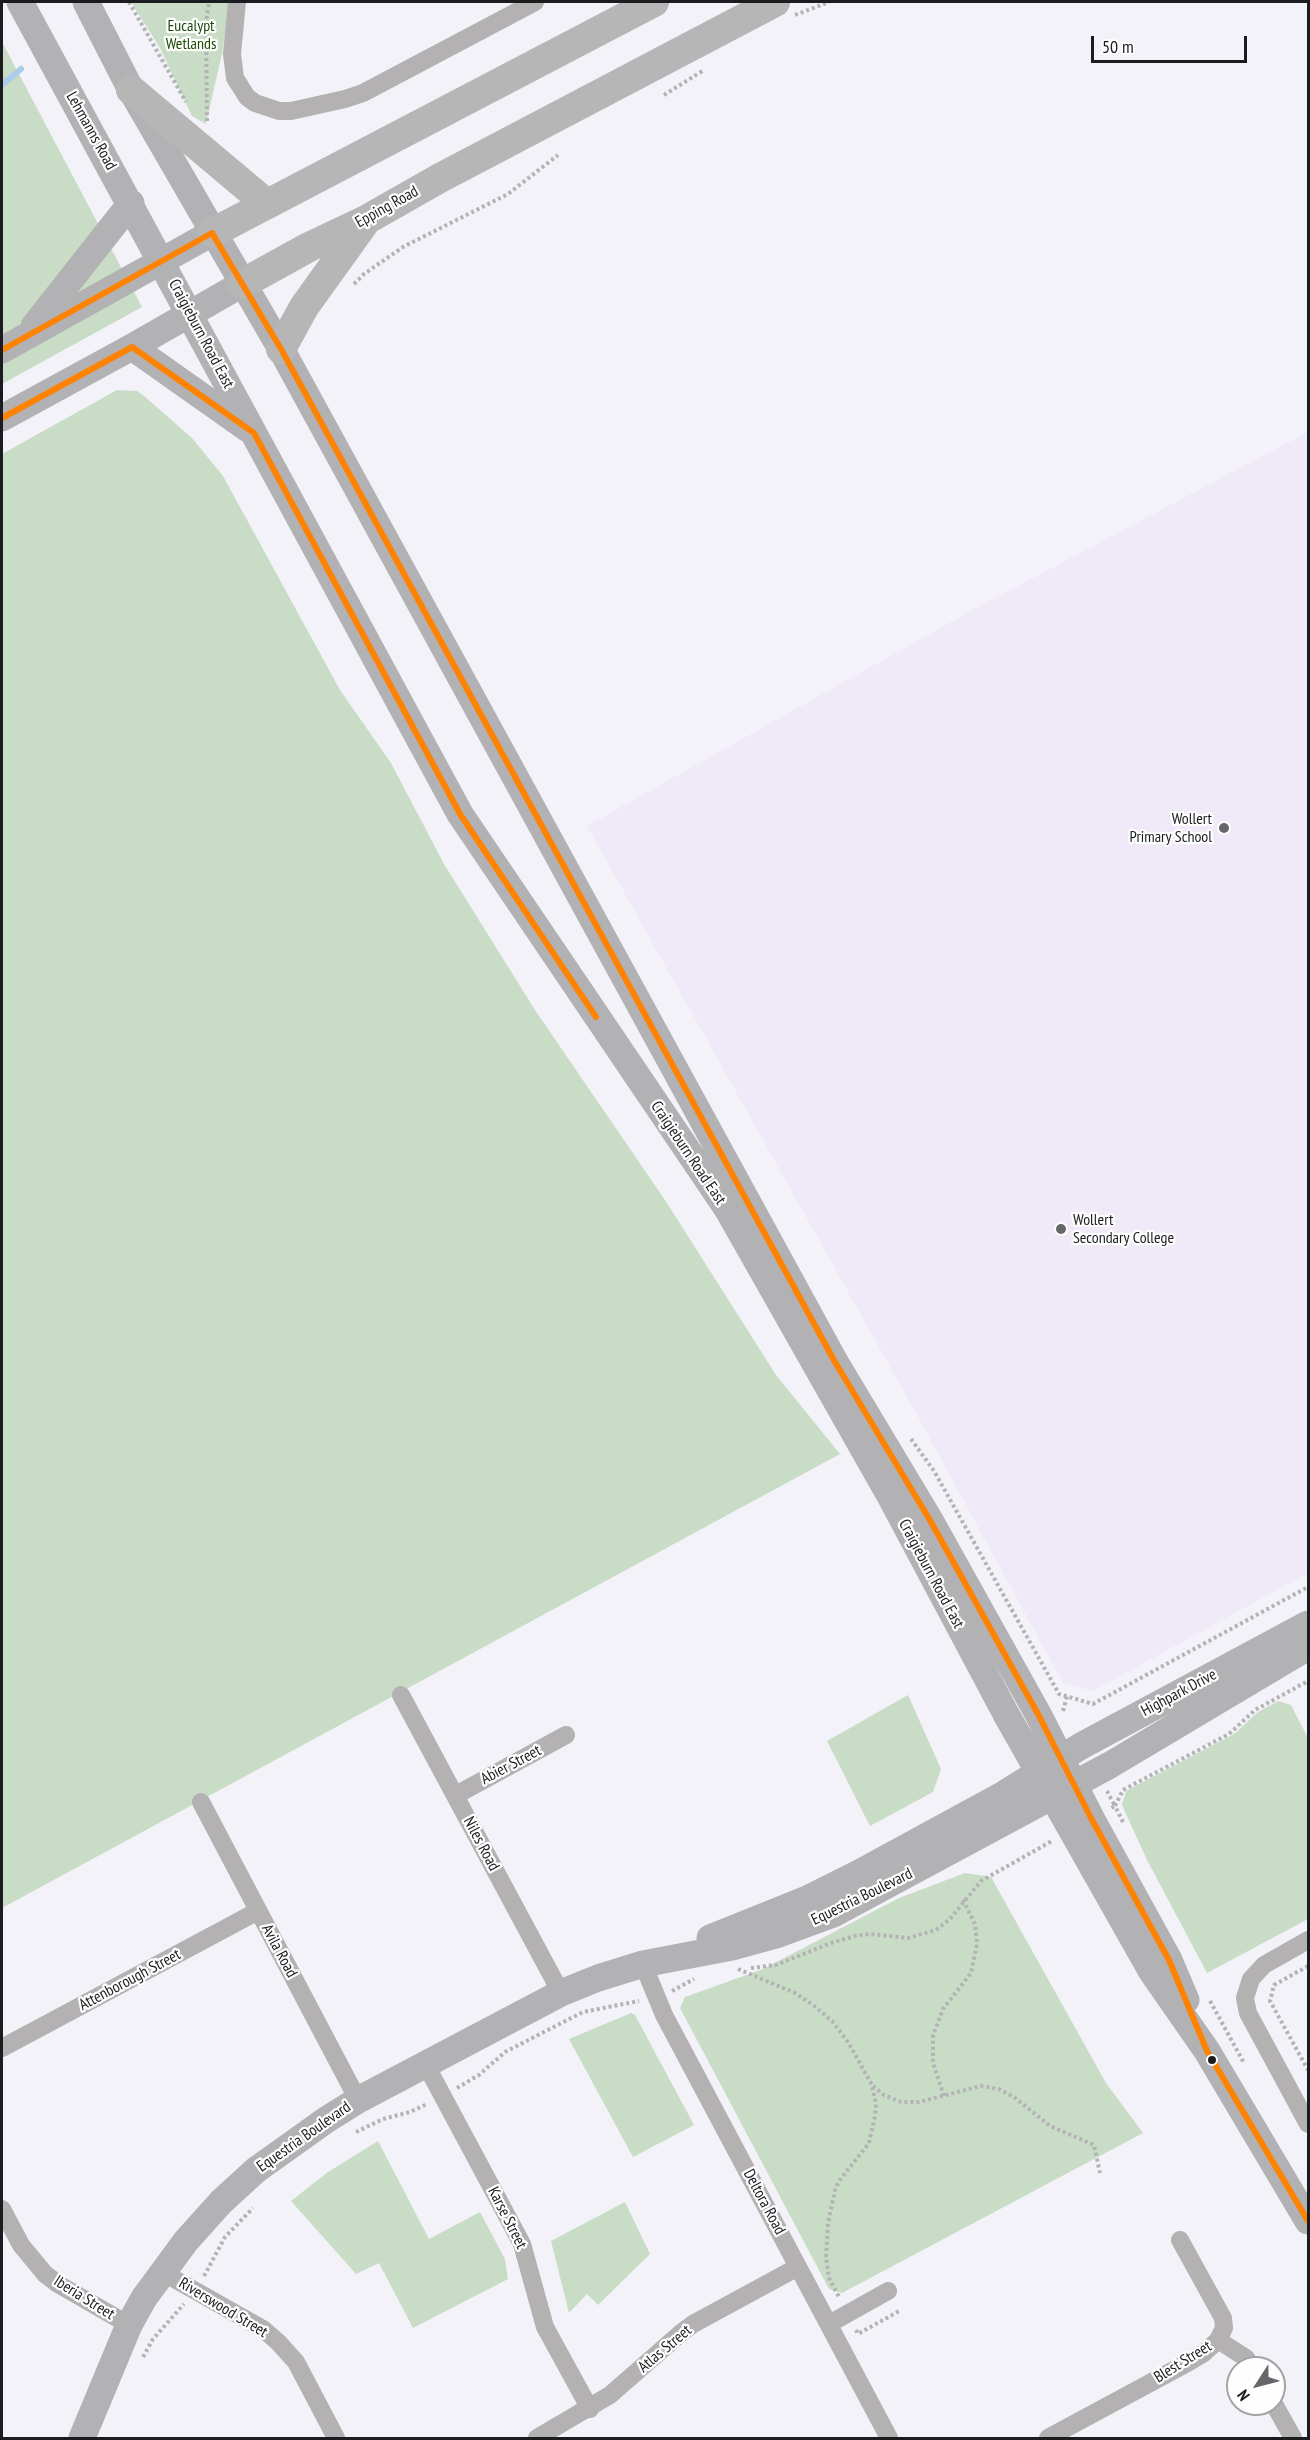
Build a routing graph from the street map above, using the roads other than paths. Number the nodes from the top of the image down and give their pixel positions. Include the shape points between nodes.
1 (20, 2) edge
2 (86, 2) edge
3 (237, 2) edge
4 (534, 2) edge
5 (654, 2) edge
6 (775, 2) edge
7 (131, 90) junction
8 (131, 204) junction
9 (267, 204) junction
10 (366, 220) junction
11 (212, 233) junction
12 (162, 260) junction
13 (242, 284) junction
14 (190, 313) junction
15 (26, 336) junction
16 (132, 347) junction
17 (281, 349) junction
18 (2, 350) edge
19 (2, 418) edge
20 (254, 433) junction
21 (1308, 1624) edge
22 (1308, 1647) edge
23 (401, 1695) dead end
24 (566, 1736) dead end
25 (1057, 1778) junction
26 (456, 1795) junction
27 (201, 1802) dead end
28 (258, 1911) junction
29 (1308, 1941) edge
30 (643, 1964) junction
31 (561, 1994) junction
32 (2, 2048) edge
33 (426, 2065) junction
34 (358, 2100) junction
35 (1308, 2124) edge
36 (2, 2209) edge
37 (1308, 2221) edge
38 (1180, 2240) dead end
39 (798, 2267) junction
40 (162, 2272) junction
41 (888, 2291) dead end
42 (828, 2324) junction
43 (129, 2325) junction
44 (1218, 2340) junction
45 (1243, 2356) edge
46 (590, 2409) junction
47 (1281, 2416) edge
48 (82, 2439) edge
49 (336, 2439) edge
50 (537, 2439) edge
51 (889, 2439) edge
52 (1048, 2439) edge
53 (1293, 2439) edge

1 - 8 main road, Lehmanns Road
2 - 7 main road
3 - 4 street via 232,68 235,78 247,97 279,111 363,93
5 - 9 main road
6 - 10 main road, Epping Road
7 - 9 main road
7 - 11 main road
8 - 12 main road, Lehmanns Road
8 - 15 main road
9 - 11 main road
10 - 13 main road, Epping Road
10 - 17 main road via 304,307
11 - 12 main road
11 - 13 main road, Craigieburn Road East
12 - 14 main road, Craigieburn Road East
12 - 15 main road
13 - 14 main road, Epping Road
13 - 17 main road, Craigieburn Road East
14 - 16 main road, Epping Road
14 - 20 main road, Craigieburn Road East
15 - 18 main road
16 - 19 main road, Epping Road
16 - 20 main road
17 - 25 main road, Craigieburn Road East via 835,1362 931,1522
20 - 25 main road, Craigieburn Road East via 459,814 728,1210 888,1494
21 - 25 main road, Highpark Drive via 1081,1746
22 - 25 main road, Highpark Drive via 1189,1719
23 - 26 street, Niles Road
24 - 26 street, Abier Street
25 - 30 main road, Equestria Boulevard via 833,1914 732,1947
25 - 37 main road, Craigieburn Road East via 1152,1972 1207,2051
26 - 31 street, Niles Road
27 - 28 street, Avila Road
28 - 32 street, Attenborough Street
28 - 34 street, Avila Road
29 - 35 street via 1264,1965 1251,1979 1245,1998 1248,2013
30 - 31 main road, Equestria Boulevard via 604,1975
30 - 39 street, Deltora Road via 655,1997
31 - 33 main road, Equestria Boulevard
33 - 34 main road, Equestria Boulevard
33 - 46 street, Karse Street via 522,2244 545,2327
34 - 40 main road, Equestria Boulevard via 256,2170 221,2202
36 - 43 street, Iberia Street via 21,2246 45,2274
38 - 44 street, Blest Street via 1223,2318 1224,2328
39 - 42 street, Deltora Road
39 - 46 street, Atlas Street via 681,2333
40 - 43 main road, Equestria Boulevard
40 - 49 street, Riverswood Street via 279,2342 296,2362
41 - 42 street
42 - 51 street, Deltora Road
43 - 48 main road, Equestria Boulevard
44 - 45 street
44 - 52 street, Blest Street via 1196,2357
46 - 50 street, Atlas Street
47 - 53 street

